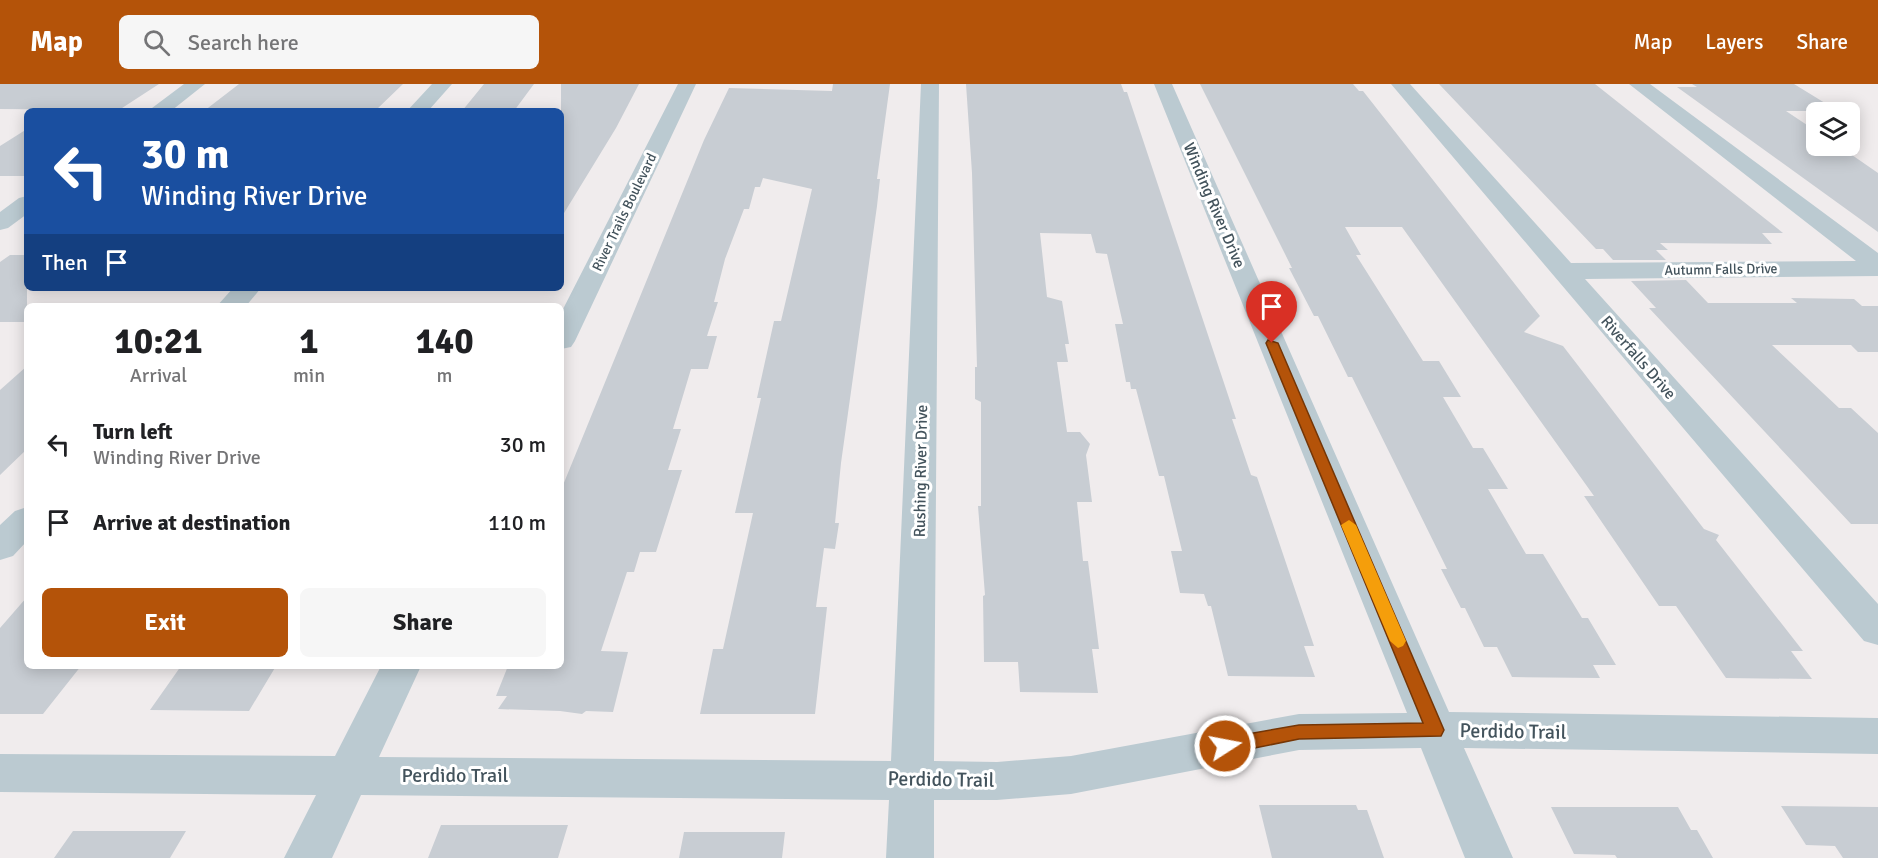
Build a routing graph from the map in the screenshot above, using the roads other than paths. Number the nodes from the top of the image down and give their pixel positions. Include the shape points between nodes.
1 (196, 84) edge
2 (443, 84) edge
3 (687, 84) edge
4 (930, 84) edge
5 (1164, 84) edge
6 (1400, 84) edge
7 (1638, 84) edge
8 (162, 108) edge
9 (420, 108) edge
10 (24, 205) edge
11 (0, 223) edge
12 (1878, 267) edge
13 (1563, 271) junction
14 (245, 291) edge
15 (234, 303) edge
16 (564, 335) edge
17 (24, 522) edge
18 (0, 548) edge
19 (1878, 630) edge
20 (400, 669) edge
21 (1435, 730) junction
22 (1878, 736) edge
23 (0, 773) edge
24 (348, 775) junction
25 (912, 779) junction
26 (308, 858) edge
27 (910, 858) edge
28 (1489, 858) edge

1 - 8 street
2 - 9 street
3 - 16 street, River Trails Boulevard
4 - 25 street, Rushing River Drive
5 - 21 street, Winding River Drive
6 - 13 street, Riverfalls Drive
7 - 12 street, Autumn Falls Drive
10 - 11 street
12 - 13 street, Autumn Falls Drive
13 - 19 street, Riverfalls Drive
14 - 15 street
17 - 18 street
20 - 24 street
21 - 22 street, Perdido Trail
21 - 25 street, Perdido Trail via 1299,732 1071,775 997,781
21 - 28 street, Winding River Drive
23 - 24 street, Perdido Trail
24 - 25 street, Perdido Trail
24 - 26 street
25 - 27 street, Rushing River Drive

